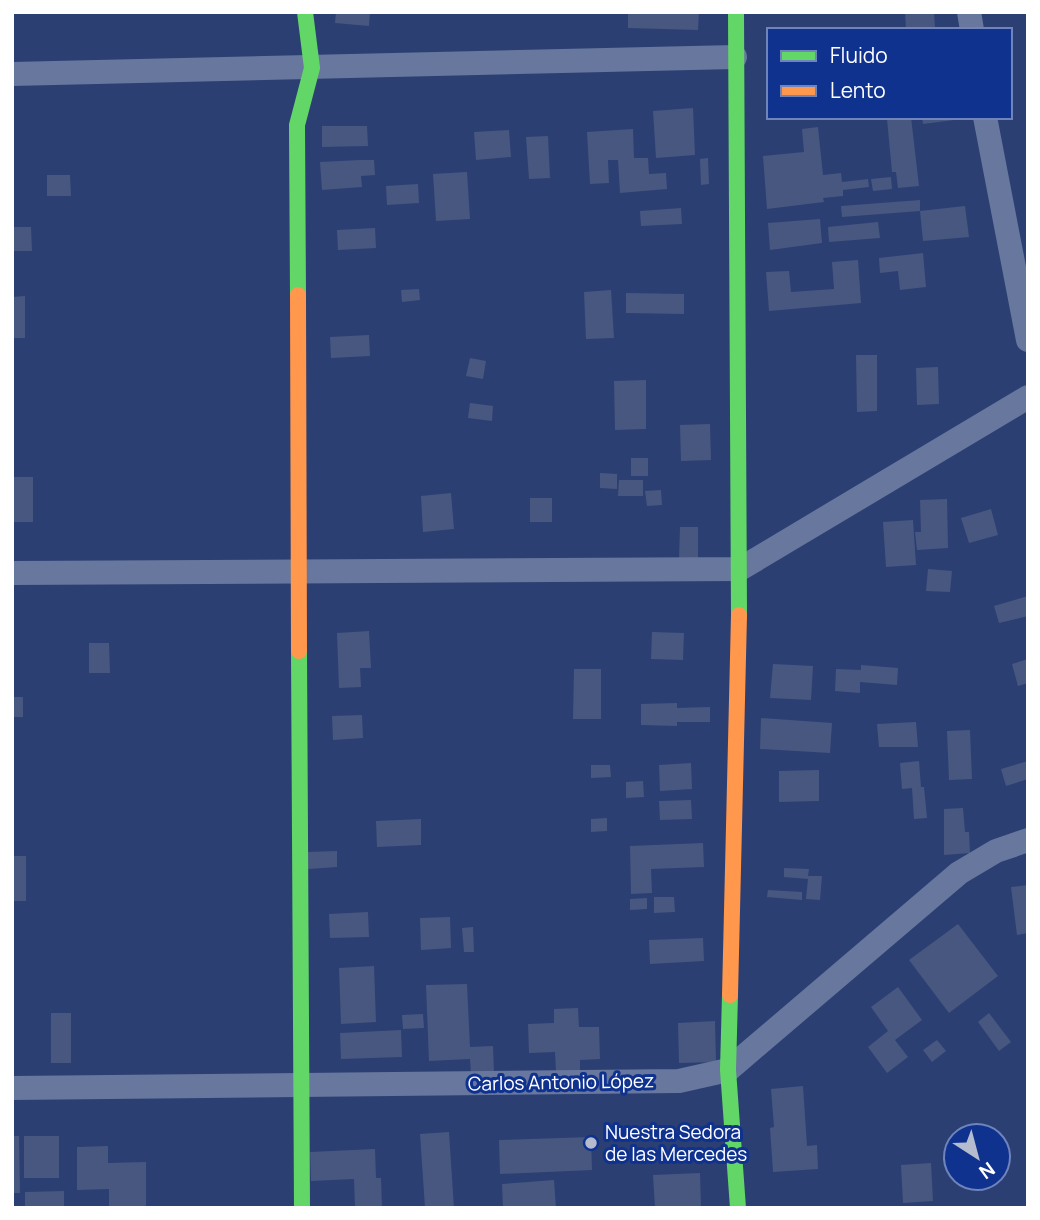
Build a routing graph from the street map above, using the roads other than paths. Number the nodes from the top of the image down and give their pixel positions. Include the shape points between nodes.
1 (305, 12) edge
2 (736, 12) edge
3 (735, 57) junction
4 (312, 68) junction
5 (12, 74) edge
6 (985, 119) edge
7 (1028, 340) edge
8 (1028, 397) edge
9 (740, 569) junction
10 (299, 571) junction
11 (12, 573) edge
12 (1028, 840) edge
13 (728, 1070) junction
14 (302, 1085) junction
15 (12, 1088) edge
16 (303, 1208) edge
17 (738, 1208) edge

1 - 4 street
2 - 3 street
3 - 4 street
3 - 9 street
4 - 5 street
4 - 10 street via 297,125
6 - 7 street
8 - 9 street
9 - 10 street
9 - 13 street
10 - 11 street
10 - 14 street
12 - 13 street, Carlos Antonio López via 996,851 959,873
13 - 14 street, Carlos Antonio López via 679,1081
13 - 17 street
14 - 15 street, Carlos Antonio López
14 - 16 street

